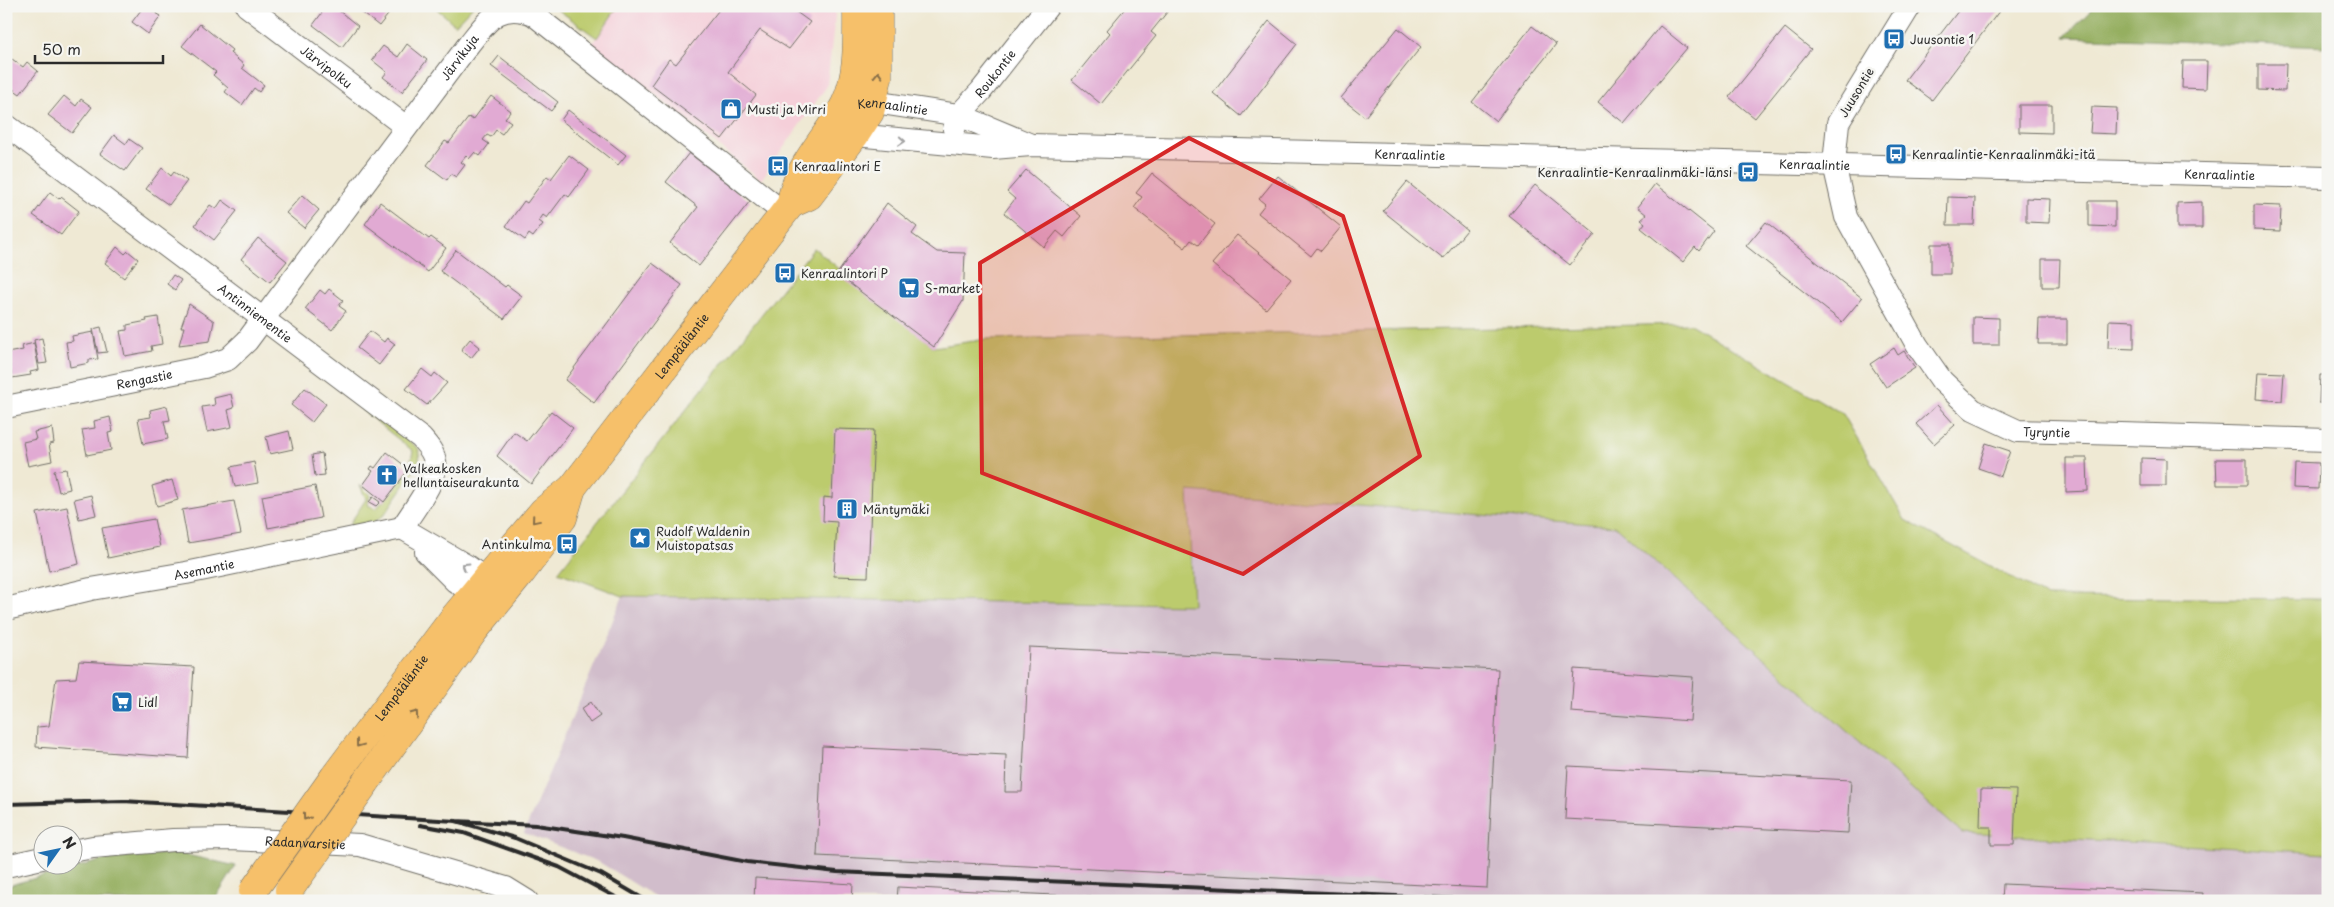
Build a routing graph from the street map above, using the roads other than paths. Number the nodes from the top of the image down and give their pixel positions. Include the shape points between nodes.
1 (247, 6) edge
2 (857, 6) edge
3 (878, 6) edge
4 (1048, 6) edge
5 (1910, 6) edge
6 (874, 102) junction
7 (959, 115) junction
8 (6, 125) edge
9 (406, 127) junction
10 (845, 128) junction
11 (950, 144) junction
12 (1031, 145) junction
13 (1834, 164) junction
14 (2328, 176) edge
15 (787, 208) junction
16 (1846, 217) joint
17 (264, 318) junction
18 (6, 407) edge
19 (2328, 440) edge
20 (402, 528) junction
21 (488, 589) junction
22 (6, 609) edge
23 (82, 850) edge
24 (32, 860) edge
25 (6, 866) edge
26 (285, 895) edge
27 (250, 896) edge
28 (527, 901) edge

1 - 9 street, Järvipolku
2 - 10 main road, Lempääläntie via 854,76
6 -> 3 main road, Lempääläntie via 878,78
4 - 7 street, Roukontie via 982,91
5 - 13 street, Juusontie via 1838,123
6 - 7 street, Kenraalintie
6 - 10 main road, Lempääläntie
7 - 11 street, Roukontie
7 - 12 street, Kenraalintie
8 - 17 street, Antinniementie
9 - 15 street, Järvikuja via 486,22 497,13 520,9 540,19
9 - 17 street, Järvikuja
10 -> 11 street, Kenraalintie
10 - 15 main road, Lempääläntie via 809,196
11 - 12 street, Kenraalintie via 993,148
12 - 13 street, Kenraalintie
13 - 14 street, Kenraalintie
13 - 16 street, Juusontie
15 - 21 main road, Lempääläntie via 572,488 563,518
16 - 19 street, Tyryntie via 1917,344 1942,381 1973,410 2018,431
17 - 18 street, Rengastie via 228,359 167,376
17 - 20 street, Antinniementie via 421,438 430,449 436,462 435,475
20 - 21 street
20 - 22 street, Asemantie via 186,573 91,589
26 -> 21 main road, Lempääläntie, bridge via 474,631
21 -> 27 main road, Lempääläntie, bridge via 455,616 334,777
23 - 28 street, Radanvarsitie via 202,840 360,845 506,888
24 - 25 street

